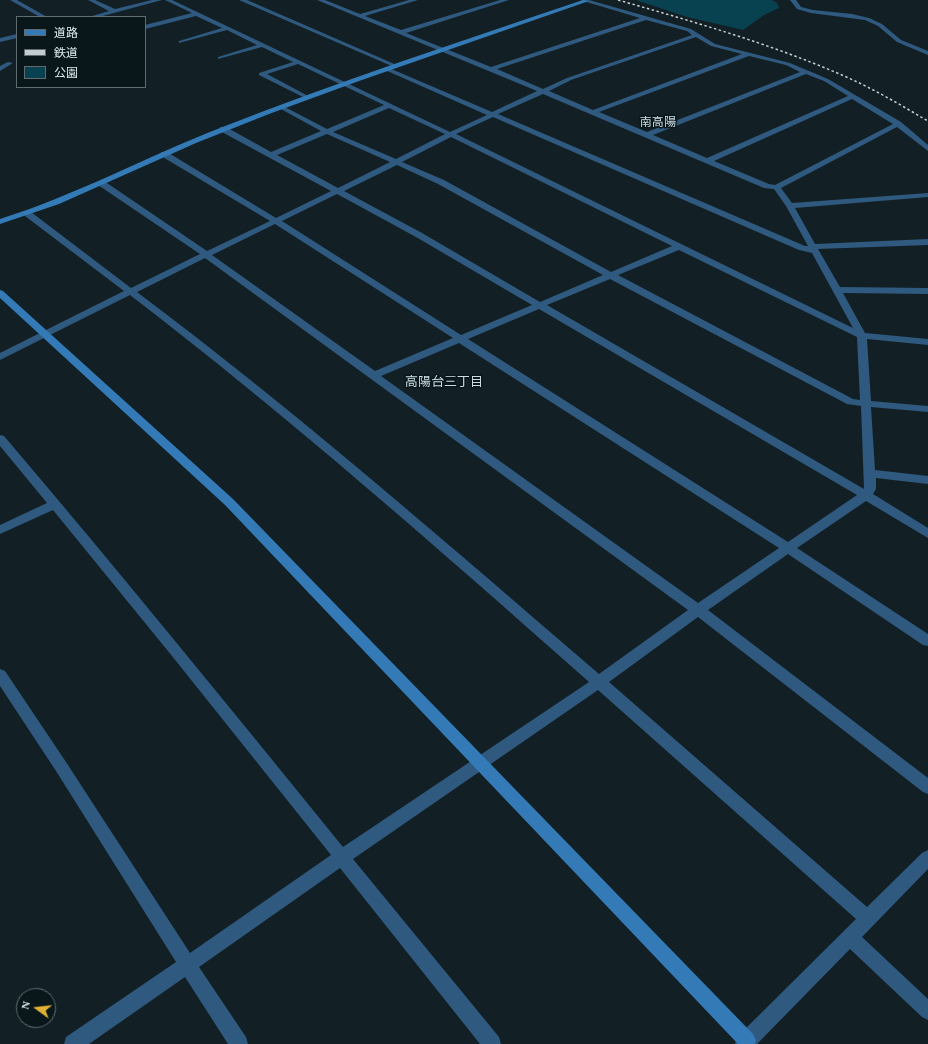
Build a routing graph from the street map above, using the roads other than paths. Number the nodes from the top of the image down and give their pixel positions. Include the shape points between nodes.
1 (13, 0) edge
2 (91, 0) edge
3 (159, 0) edge
4 (168, 0) edge
5 (242, 0) edge
6 (415, 0) edge
7 (506, 0) edge
8 (585, 0) edge
9 (793, 0) edge
10 (324, 1) edge
11 (114, 11) junction
12 (196, 14) junction
13 (42, 16) edge
14 (96, 16) edge
15 (360, 16) junction
16 (646, 18) junction
17 (146, 27) edge
18 (229, 28) junction
19 (402, 32) junction
20 (697, 35) junction
21 (16, 36) edge
22 (2, 39) edge
23 (181, 42) dead end
24 (263, 45) junction
25 (444, 50) junction
26 (928, 53) edge
27 (748, 54) junction
28 (220, 58) dead end
29 (298, 62) junction
30 (10, 63) dead end
31 (396, 66) junction
32 (0, 69) edge
33 (387, 69) junction
34 (491, 69) junction
35 (805, 72) junction
36 (345, 83) junction
37 (543, 91) junction
38 (307, 97) junction
39 (851, 97) junction
40 (390, 105) junction
41 (280, 107) junction
42 (593, 112) junction
43 (493, 115) junction
44 (898, 124) junction
45 (223, 129) junction
46 (328, 132) junction
47 (452, 135) junction
48 (647, 136) junction
49 (928, 149) edge
50 (164, 154) junction
51 (271, 155) junction
52 (707, 161) junction
53 (396, 163) junction
54 (101, 183) junction
55 (776, 188) junction
56 (339, 190) junction
57 (928, 195) edge
58 (790, 206) junction
59 (28, 214) junction
60 (276, 221) junction
61 (0, 222) edge
62 (928, 242) edge
63 (680, 246) junction
64 (813, 249) junction
65 (205, 254) junction
66 (610, 275) junction
67 (837, 290) junction
68 (129, 291) junction
69 (928, 291) edge
70 (0, 293) edge
71 (540, 306) junction
72 (45, 333) junction
73 (862, 336) junction
74 (461, 339) junction
75 (928, 342) edge
76 (0, 356) edge
77 (374, 375) junction
78 (866, 403) junction
79 (928, 409) edge
80 (0, 439) edge
81 (870, 473) junction
82 (928, 480) edge
83 (866, 495) junction
84 (55, 504) junction
85 (0, 530) edge
86 (928, 534) edge
87 (788, 548) junction
88 (698, 610) junction
89 (928, 640) edge
90 (0, 674) edge
91 (599, 682) junction
92 (479, 763) junction
93 (928, 787) edge
94 (342, 857) junction
95 (928, 858) edge
96 (868, 919) junction
97 (850, 937) junction
98 (186, 964) junction
99 (928, 1011) edge
100 (745, 1042) edge
101 (73, 1044) edge
102 (239, 1044) edge
103 (492, 1044) edge

1 - 13 street
2 - 11 street
3 - 11 street
4 - 12 street
5 - 31 street
6 - 15 street
7 - 19 street
8 - 16 street
8 - 25 street
9 - 26 street via 799,8 813,12 867,19 880,25 899,41
10 - 15 street
11 - 14 street
12 - 17 street
12 - 18 street
15 - 19 street
16 - 20 street via 689,30
16 - 34 street
18 - 23 street
18 - 24 street
19 - 25 street
20 - 27 street via 713,45
20 - 37 street via 569,78
21 - 22 street
24 - 28 street
24 - 29 street
25 - 31 street
25 - 34 street
27 - 35 street via 788,64
27 - 42 street
29 - 36 street
29 - 38 street via 260,74
30 - 32 street
31 - 33 street
33 - 36 street
33 - 43 street
34 - 37 street
35 - 39 street via 826,80
35 - 48 street
36 - 38 street
36 - 40 street
37 - 42 street
37 - 43 street
38 - 41 street
39 - 44 street
39 - 52 street
40 - 46 street
40 - 47 street
41 - 45 street
41 - 46 street
42 - 48 street
43 - 47 street
43 - 64 street via 794,245
44 - 49 street
44 - 55 street
45 - 50 street
45 - 51 street
46 - 51 street
46 - 53 street
47 - 53 street
47 - 63 street
48 - 52 street
50 - 54 street
50 - 60 street
51 - 56 street
52 - 55 street
53 - 56 street
53 - 66 street via 441,182
54 - 59 street
54 - 65 street
55 - 58 street
56 - 60 street
56 - 71 street
57 - 58 street
58 - 64 street
59 - 61 street
59 - 68 street
60 - 65 street
60 - 74 street
62 - 64 street
63 - 66 street
63 - 73 street
64 - 67 street
65 - 68 street
65 - 77 street
66 - 71 street
66 - 78 street via 851,402
67 - 69 street
67 - 73 street
68 - 72 street
68 - 91 street via 292,421
70 - 72 street
71 - 74 street
71 - 83 street
72 - 76 street
72 - 92 street via 228,502
73 - 75 street
73 - 78 street
74 - 77 street
74 - 87 street
77 - 88 street
78 - 79 street
78 - 81 street
80 - 84 street
81 - 82 street
81 - 83 street via 870,489
83 - 86 street
83 - 87 street
84 - 85 street
84 - 94 street
87 - 88 street
87 - 89 street
88 - 91 street
88 - 93 street
90 - 98 street
91 - 92 street
91 - 96 street
92 - 94 street
92 - 100 street
94 - 98 street
94 - 103 street
95 - 96 street
96 - 97 street
97 - 99 street
97 - 100 street
98 - 101 street
98 - 102 street

